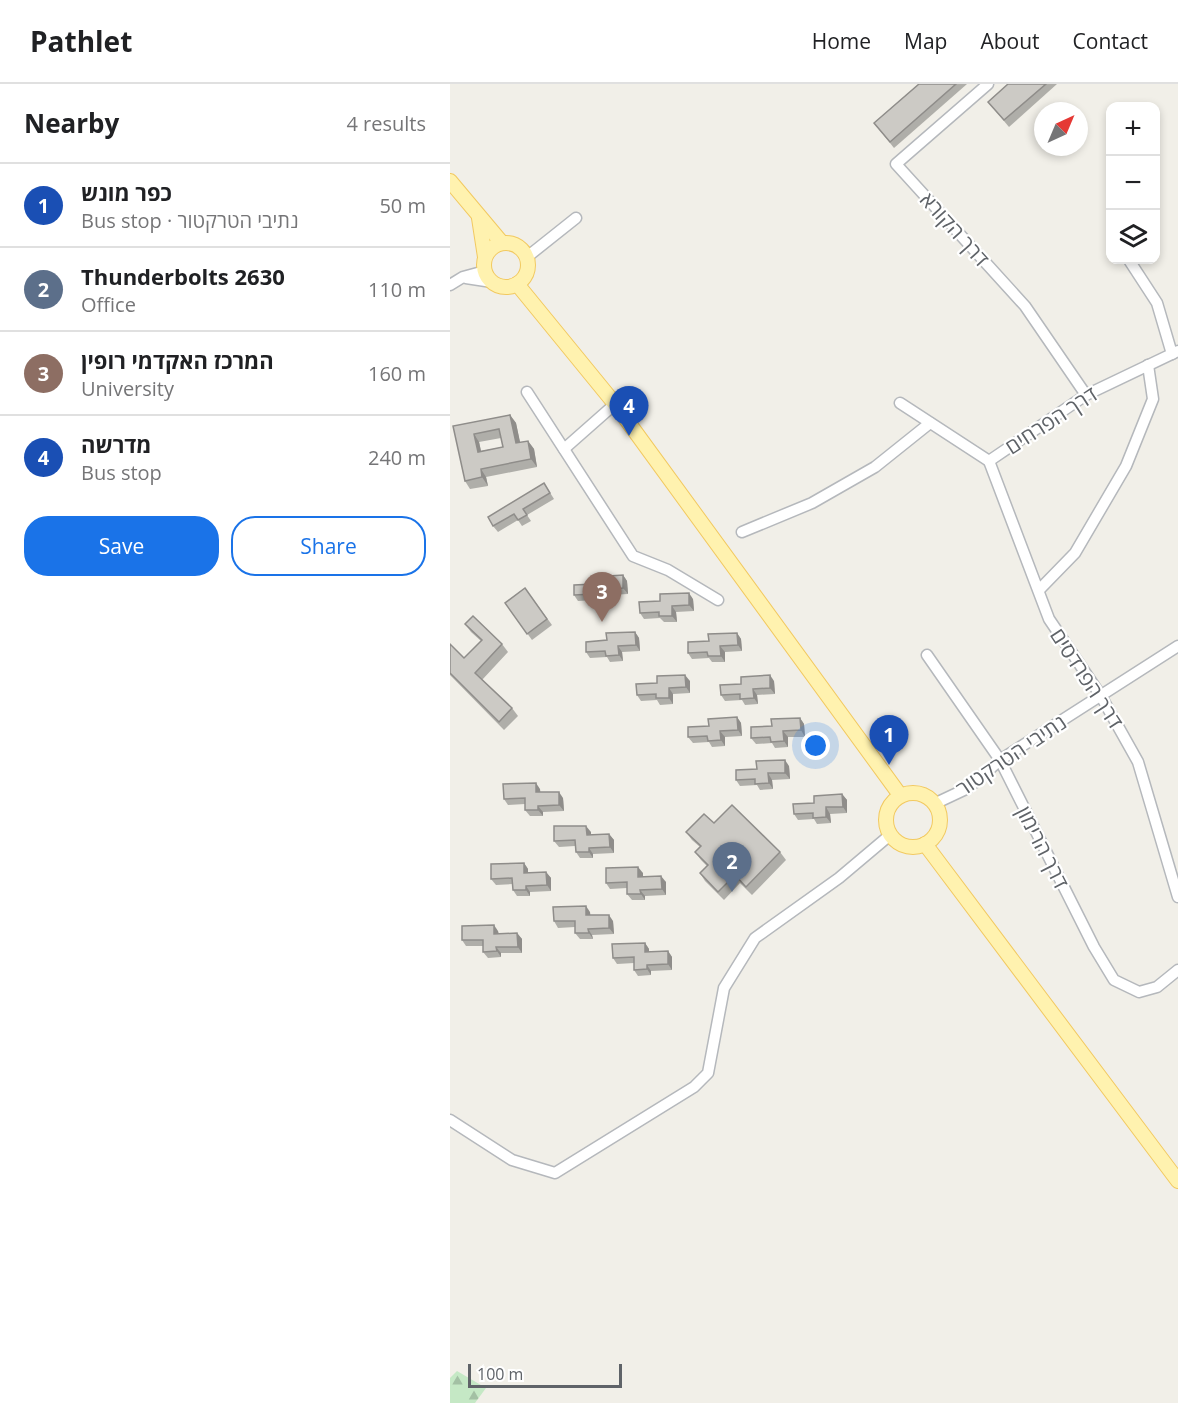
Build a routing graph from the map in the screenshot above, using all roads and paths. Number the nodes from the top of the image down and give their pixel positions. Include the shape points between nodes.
1 (988, 84) edge
2 (450, 181) edge
3 (479, 218) junction
4 (576, 218) dead end
5 (502, 243) junction
6 (485, 257) junction
7 (527, 257) junction
8 (1132, 264) edge
9 (489, 277) junction
10 (517, 284) junction
11 (450, 285) edge
12 (1175, 352) edge
13 (1148, 365) junction
14 (527, 392) dead end
15 (1086, 395) junction
16 (900, 403) dead end
17 (615, 404) junction
18 (930, 423) junction
19 (564, 449) junction
20 (988, 461) junction
21 (742, 532) dead end
22 (1039, 590) junction
23 (718, 600) dead end
24 (1178, 646) edge
25 (927, 656) dead end
26 (1101, 696) junction
27 (1000, 760) junction
28 (900, 795) junction
29 (934, 804) junction
30 (890, 835) junction
31 (925, 844) junction
32 (1178, 897) edge
33 (1178, 970) edge
34 (450, 1120) edge
35 (1178, 1181) edge

1 - 15 street, דרך הקורא via 896,164 1025,306
2 - 3 main road
3 - 5 main road
3 - 6 main road
4 - 7 street
5 - 6 main road
5 - 7 main road via 517,246
6 - 9 main road
7 - 10 main road via 526,275
8 - 12 street via 1157,303
9 - 10 main road via 505,287
9 - 11 street via 463,277
10 - 17 main road
12 - 13 street, דרך הפרחים
13 - 15 street, דרך הפרחים
13 - 22 street via 1153,399 1126,466 1076,553
14 - 19 street
15 - 20 street, דרך הפרחים
16 - 18 street, דרך הפרחים
17 - 19 street
17 - 28 main road
18 - 20 street, דרך הפרחים
18 - 21 street via 866,472 812,503
19 - 23 street via 633,556 668,570
20 - 22 street, דרך הפרדסים
22 - 26 street, דרך הפרדסים via 1049,619
24 - 26 street, נתיבי הטרקטור
25 - 27 street, דרך הרימון
26 - 27 street, נתיבי הטרקטור
26 - 32 street, דרך הפרדסים via 1138,762
27 - 29 street, נתיבי הטרקטור via 968,788
27 - 33 street, דרך הרימון via 1114,980 1139,992 1157,987
28 - 29 main road via 915,793
28 - 30 main road via 888,808 886,826
29 - 31 main road via 939,826
30 - 31 main road via 902,844
30 - 34 street via 822,891 755,938 724,988 708,1073 694,1087 555,1173 512,1160
31 - 35 main road

